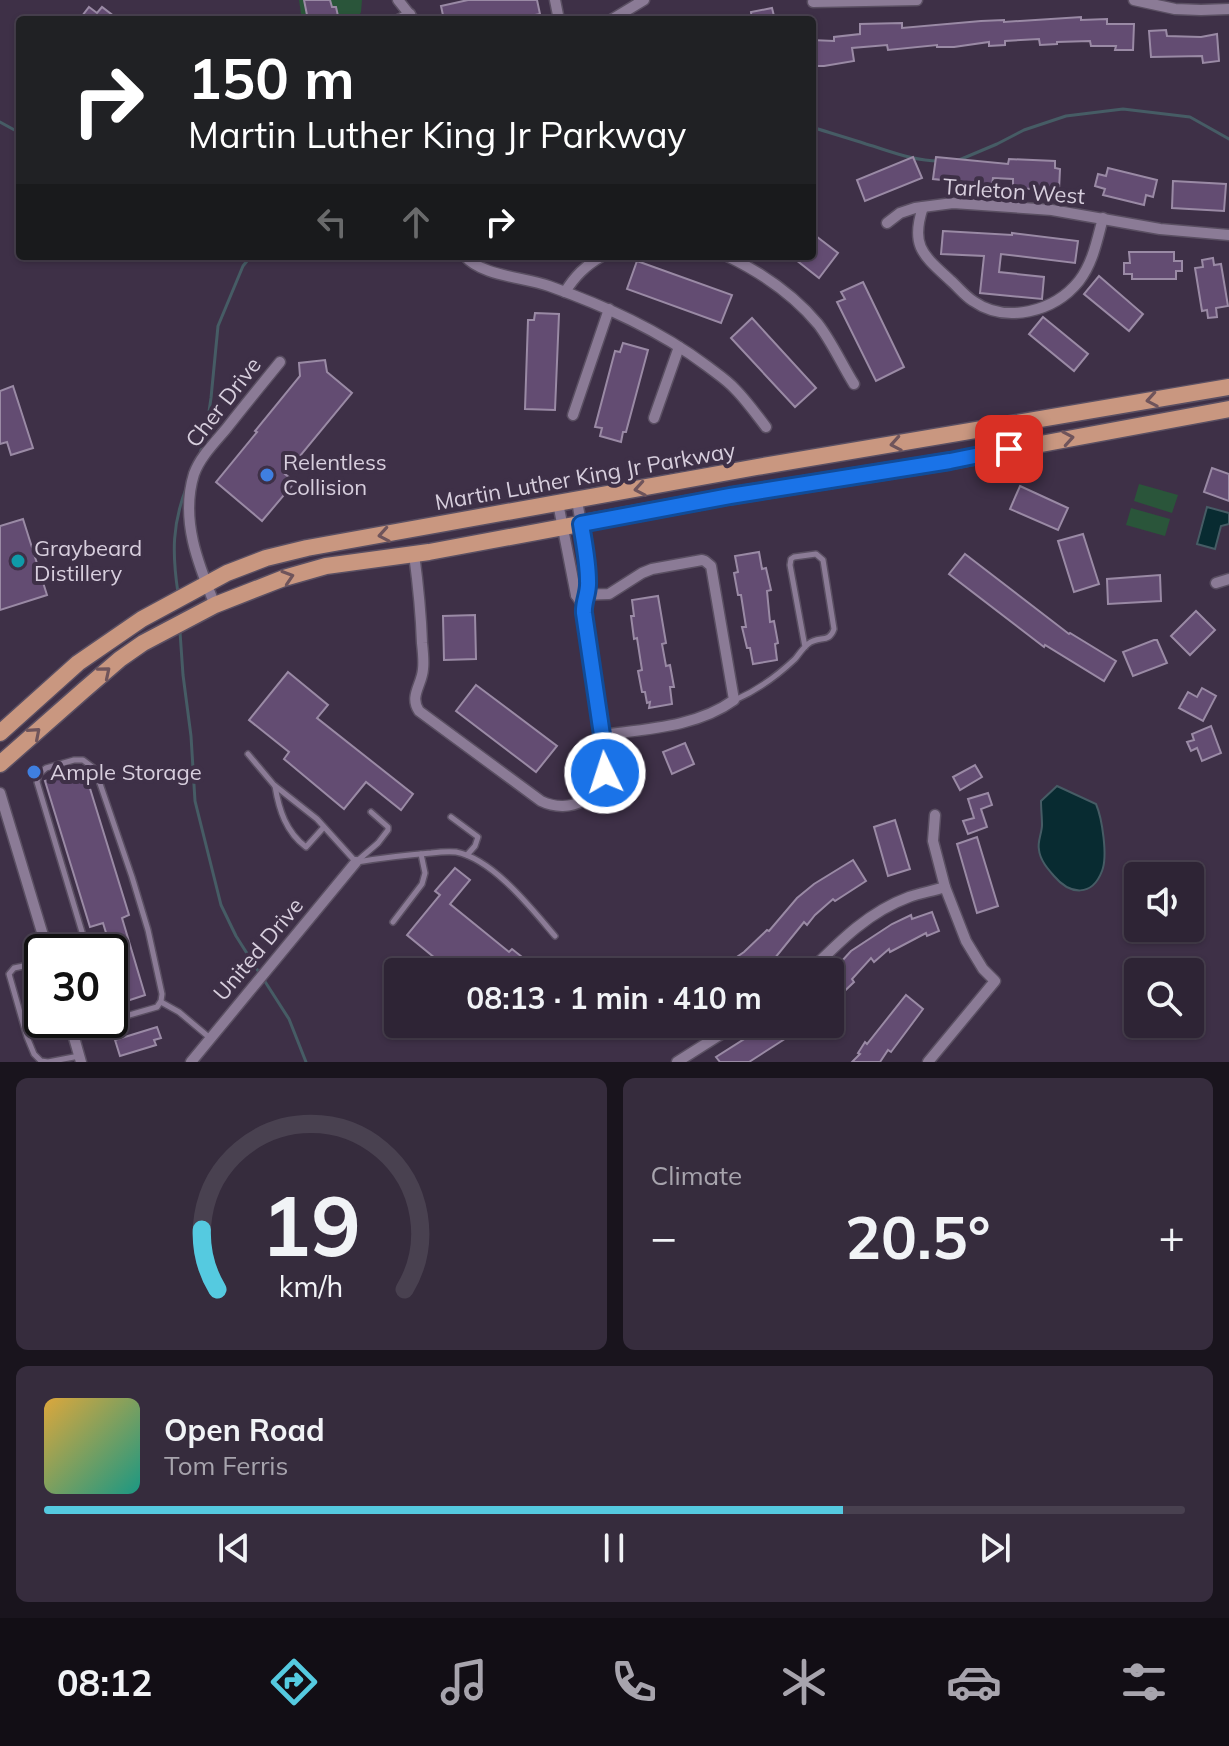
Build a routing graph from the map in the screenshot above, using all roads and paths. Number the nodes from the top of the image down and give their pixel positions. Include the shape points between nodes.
1 (398, 0) edge
2 (644, 0) edge
3 (917, 0) edge
4 (1134, 0) edge
5 (813, 2) dead end
6 (1229, 9) edge
7 (411, 16) edge
8 (618, 16) edge
9 (923, 207) junction
10 (1103, 218) junction
11 (887, 223) dead end
12 (1229, 235) edge
13 (468, 260) edge
14 (595, 260) edge
15 (734, 260) edge
16 (565, 292) junction
17 (609, 309) junction
18 (679, 347) junction
19 (280, 362) dead end
20 (854, 384) dead end
21 (1229, 387) edge
22 (1229, 409) edge
23 (573, 415) dead end
24 (654, 418) dead end
25 (766, 427) dead end
26 (577, 500) junction
27 (558, 503) junction
28 (581, 524) junction
29 (563, 527) junction
30 (414, 554) junction
31 (1229, 579) edge
32 (206, 583) junction
33 (1216, 583) dead end
34 (582, 594) junction
35 (215, 605) junction
36 (805, 647) junction
37 (734, 700) junction
38 (0, 733) edge
39 (602, 735) junction
40 (248, 754) dead end
41 (0, 764) edge
42 (274, 785) junction
43 (0, 793) edge
44 (371, 812) dead end
45 (935, 815) dead end
46 (451, 817) dead end
47 (324, 827) junction
48 (421, 854) junction
49 (467, 855) junction
50 (356, 862) junction
51 (945, 887) junction
52 (393, 922) dead end
53 (43, 934) edge
54 (83, 934) edge
55 (555, 936) dead end
56 (823, 958) edge
57 (24, 966) edge
58 (161, 1002) junction
59 (128, 1015) edge
60 (24, 1026) edge
61 (27, 1038) edge
62 (74, 1038) edge
63 (210, 1038) junction
64 (715, 1038) edge
65 (80, 1059) edge
66 (191, 1062) edge
67 (677, 1062) edge
68 (928, 1062) edge

1 - 7 street
2 - 8 street
3 - 5 street
4 - 6 street via 1175,9
9 - 10 street, Tarleton West via 953,203
9 - 10 street, Tarleton West via 917,224 927,259 973,301 1015,314 1060,299 1078,282 1091,262
9 - 11 street, Tarleton West
10 - 12 street, Tarleton West
13 - 16 street
14 - 16 street
15 - 20 street via 779,286 812,318
16 - 17 street
17 - 18 street
17 - 23 street
18 - 24 street
18 - 25 street via 734,387
19 - 32 street, Cher Drive via 194,473 189,515
21 -> 26 main road, Martin Luther King Jr Parkway
28 -> 22 main road, Martin Luther King Jr Parkway
26 - 27 main road, Martin Luther King Jr Parkway
26 - 28 street
27 - 29 street
27 -> 32 main road, Martin Luther King Jr Parkway via 307,548
28 - 29 main road, Martin Luther King Jr Parkway
28 - 34 street via 589,579
29 - 30 main road, Martin Luther King Jr Parkway
29 - 34 street
35 -> 30 main road, Martin Luther King Jr Parkway via 326,566
30 - 39 street via 423,655 414,700 419,711 550,805 578,804 596,790 605,773
31 - 33 street
32 - 35 street, Cher Drive
32 - 38 main road, Martin Luther King Jr Parkway via 108,641
34 - 37 street via 609,594 652,569 708,563
34 - 39 street
41 -> 35 main road, Martin Luther King Jr Parkway via 120,659
36 - 36 lane via 829,638 834,629 823,560 816,554 794,557 790,565
36 - 37 lane via 776,676
37 - 39 street via 670,726
40 - 42 lane
42 - 47 lane
42 - 47 lane via 278,808 295,839 306,847
43 - 53 street
44 - 50 lane via 388,830
45 - 51 street via 933,841
46 - 49 lane via 478,837
47 - 50 lane
48 - 49 lane
48 - 50 lane
48 - 52 lane via 422,884
49 - 55 lane via 516,892
50 - 63 street, United Drive
51 - 56 street via 880,910
51 - 68 street via 966,941 995,981
54 - 58 lane via 37,782 46,768 74,760 95,769 148,930
57 - 60 lane via 9,974
58 - 59 lane
58 - 63 lane
61 - 65 lane via 41,1061
62 - 65 street
63 - 66 street, United Drive
64 - 67 street

